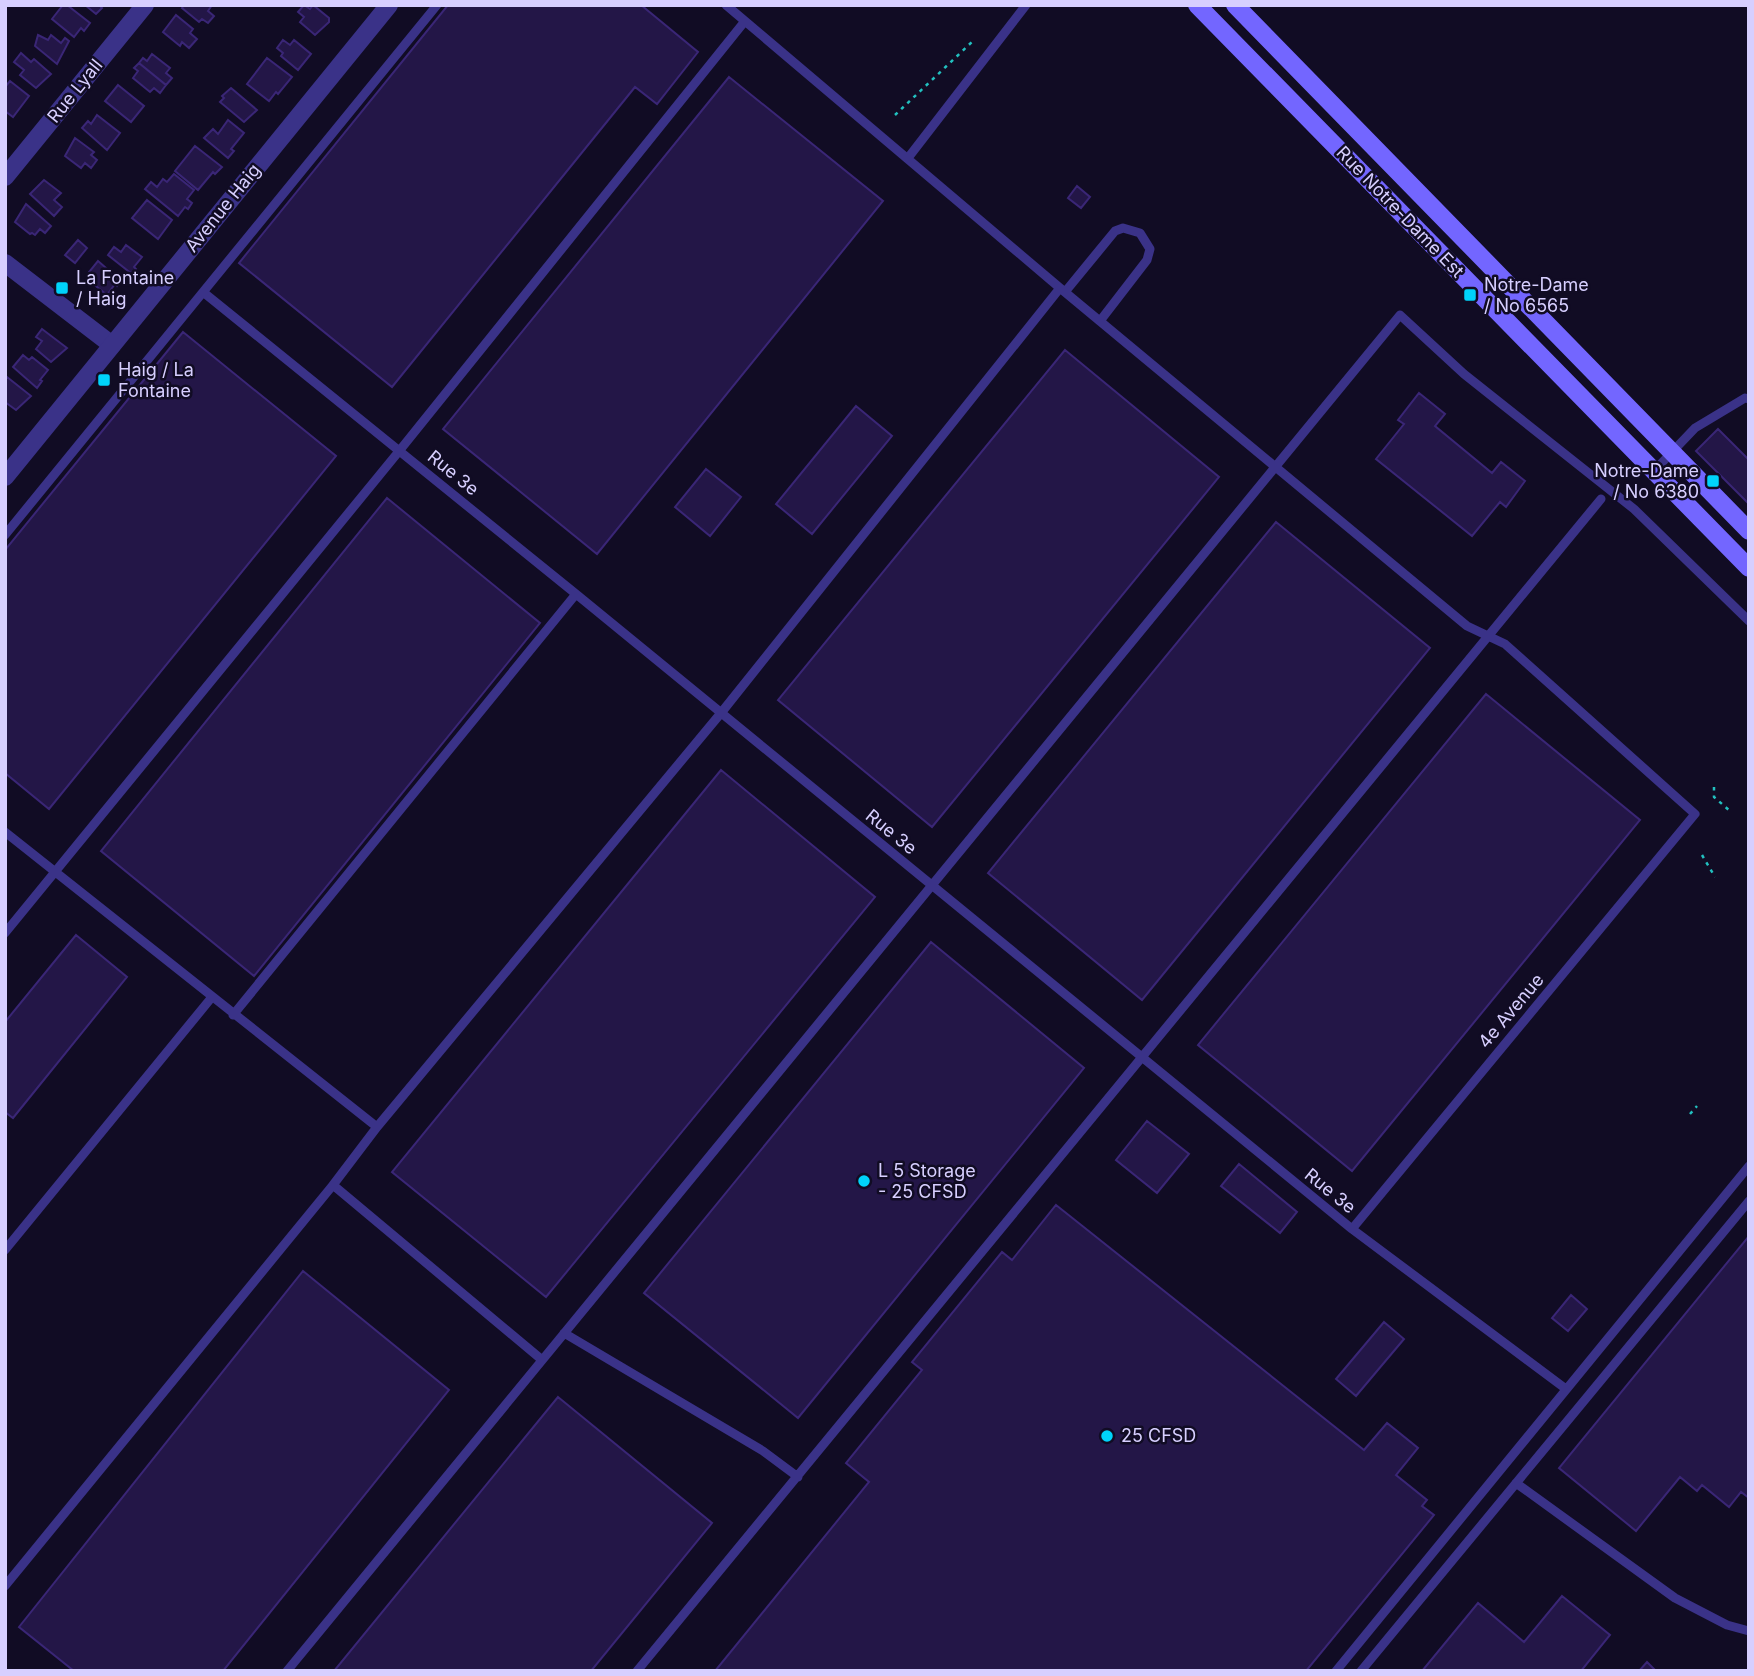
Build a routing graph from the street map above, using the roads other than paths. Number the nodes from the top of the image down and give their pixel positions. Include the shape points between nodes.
1 (145, 5) edge
2 (389, 5) edge
3 (437, 5) edge
4 (726, 5) edge
5 (1026, 5) edge
6 (1197, 5) edge
7 (1235, 5) edge
8 (745, 21) junction
9 (908, 158) junction
10 (5, 177) edge
11 (5, 263) edge
12 (1063, 290) junction
13 (203, 292) junction
14 (1100, 321) junction
15 (112, 345) junction
16 (1749, 399) edge
17 (400, 450) junction
18 (1672, 451) junction
19 (1276, 466) junction
20 (1654, 471) junction
21 (5, 477) edge
22 (1601, 499) dead end
23 (1749, 531) edge
24 (5, 535) edge
25 (1749, 568) edge
26 (576, 594) junction
27 (1749, 621) edge
28 (1488, 636) junction
29 (721, 713) junction
30 (5, 832) edge
31 (55, 872) junction
32 (931, 886) junction
33 (5, 933) edge
34 (212, 998) junction
35 (233, 1015) junction
36 (1141, 1058) junction
37 (377, 1127) junction
38 (1749, 1166) edge
39 (333, 1185) junction
40 (1749, 1201) edge
41 (1352, 1229) junction
42 (5, 1250) edge
43 (564, 1333) junction
44 (541, 1359) junction
45 (1566, 1389) junction
46 (798, 1477) junction
47 (1516, 1483) junction
48 (5, 1586) edge
49 (1749, 1631) edge
50 (287, 1671) edge
51 (637, 1671) edge
52 (1336, 1671) edge
53 (1360, 1671) edge

1 - 10 street, Rue Lyall
2 - 15 street, Avenue Haig
3 - 13 lane
4 - 8 lane
5 - 9 lane
6 - 20 main road, Rue Notre-Dame Est
7 - 18 main road, Rue Notre-Dame Est
8 - 9 lane
8 - 17 lane
9 - 12 lane
11 - 15 street
12 - 14 lane
12 - 14 lane via 1115,231 1123,228 1140,233 1150,249 1147,260
12 - 29 lane
13 - 17 lane, Rue 3e
13 - 24 lane
14 - 19 lane
15 - 21 street, Avenue Haig
16 - 18 lane via 1695,428
17 - 26 lane, Rue 3e
17 - 31 lane
18 - 20 lane
18 - 23 main road, Rue Notre-Dame Est
19 - 27 lane via 1400,315 1464,374 1634,509
19 - 28 lane via 1467,626
19 - 32 lane
20 - 25 main road, Rue Notre-Dame Est
22 - 28 lane
26 - 29 lane, Rue 3e
26 - 35 lane
28 - 36 lane
28 - 41 lane, 4e Avenue via 1504,644 1695,814
29 - 32 lane, Rue 3e
29 - 37 lane
30 - 31 lane
31 - 33 lane
31 - 34 lane
32 - 36 lane, Rue 3e
32 - 43 lane
34 - 35 lane
34 - 42 lane
35 - 37 lane
36 - 41 lane, Rue 3e
36 - 46 lane
37 - 39 lane
38 - 45 lane
39 - 44 lane
39 - 48 lane
40 - 47 lane
41 - 45 lane, Rue 3e
43 - 44 lane
43 - 46 lane via 763,1451
44 - 50 lane
45 - 52 lane
46 - 51 lane
47 - 49 lane via 1675,1598
47 - 53 lane

